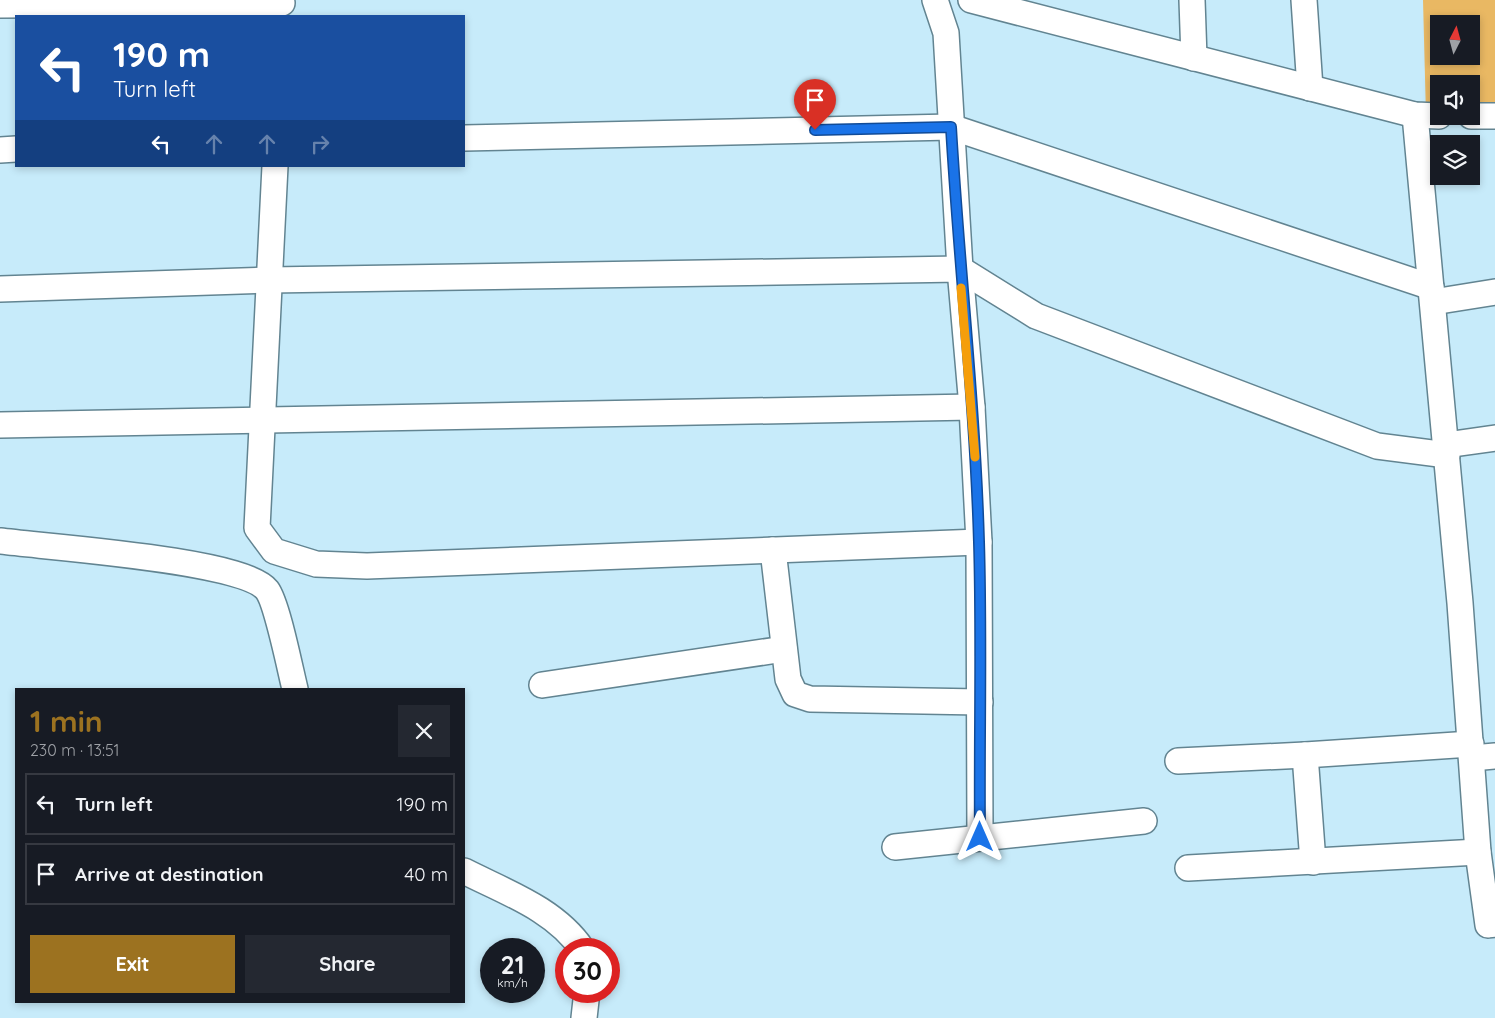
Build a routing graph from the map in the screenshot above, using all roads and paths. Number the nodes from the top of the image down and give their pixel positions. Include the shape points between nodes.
1 (935, 0) edge
2 (971, 0) edge
3 (1192, 0) edge
4 (1304, 0) edge
5 (0, 6) edge
6 (282, 6) edge
7 (1047, 10) edge
8 (1194, 58) junction
9 (1310, 88) junction
10 (1427, 116) edge
11 (1480, 116) edge
12 (1495, 116) edge
13 (951, 127) junction
14 (465, 138) edge
15 (15, 149) edge
16 (0, 150) edge
17 (275, 167) edge
18 (960, 269) junction
19 (270, 280) junction
20 (0, 288) edge
21 (1495, 292) edge
22 (1432, 294) junction
23 (972, 407) junction
24 (264, 421) junction
25 (0, 425) edge
26 (1495, 438) edge
27 (1446, 450) junction
28 (0, 541) edge
29 (979, 542) junction
30 (773, 550) junction
31 (784, 649) junction
32 (542, 685) dead end
33 (296, 688) edge
34 (980, 702) junction
35 (1479, 752) edge
36 (1305, 755) junction
37 (1178, 760) dead end
38 (1144, 821) dead end
39 (980, 837) junction
40 (895, 847) dead end
41 (1313, 862) junction
42 (1484, 862) edge
43 (1188, 868) dead end
44 (465, 872) edge
45 (1495, 924) edge
46 (575, 938) edge
47 (586, 1003) edge
48 (584, 1018) edge

1 - 13 street via 946,33
2 - 7 street
3 - 8 street
4 - 9 street
5 - 6 street
7 - 8 street
8 - 9 street
9 - 10 street
10 - 22 street
11 - 12 street
13 - 14 street
13 - 18 street
13 - 22 street
15 - 16 street
17 - 19 street
18 - 19 street
18 - 23 street
18 - 27 street via 1036,316 1377,446
19 - 20 street
19 - 24 street
21 - 22 street
22 - 27 street
23 - 24 street
23 - 29 street
24 - 25 street
24 - 30 street via 258,528 274,551 316,564 367,566
26 - 27 street
27 - 35 street
28 - 33 street via 193,563 258,581 268,591
29 - 30 street
29 - 34 street
30 - 31 street
31 - 32 street
31 - 34 street via 788,679 795,694 810,699
34 - 39 street
35 - 36 street
35 - 42 street
36 - 37 street
36 - 41 street
38 - 39 street
39 - 40 street
41 - 42 street
41 - 43 street
42 - 45 street via 1485,914 1488,925
44 - 46 street via 547,913
47 - 48 street

